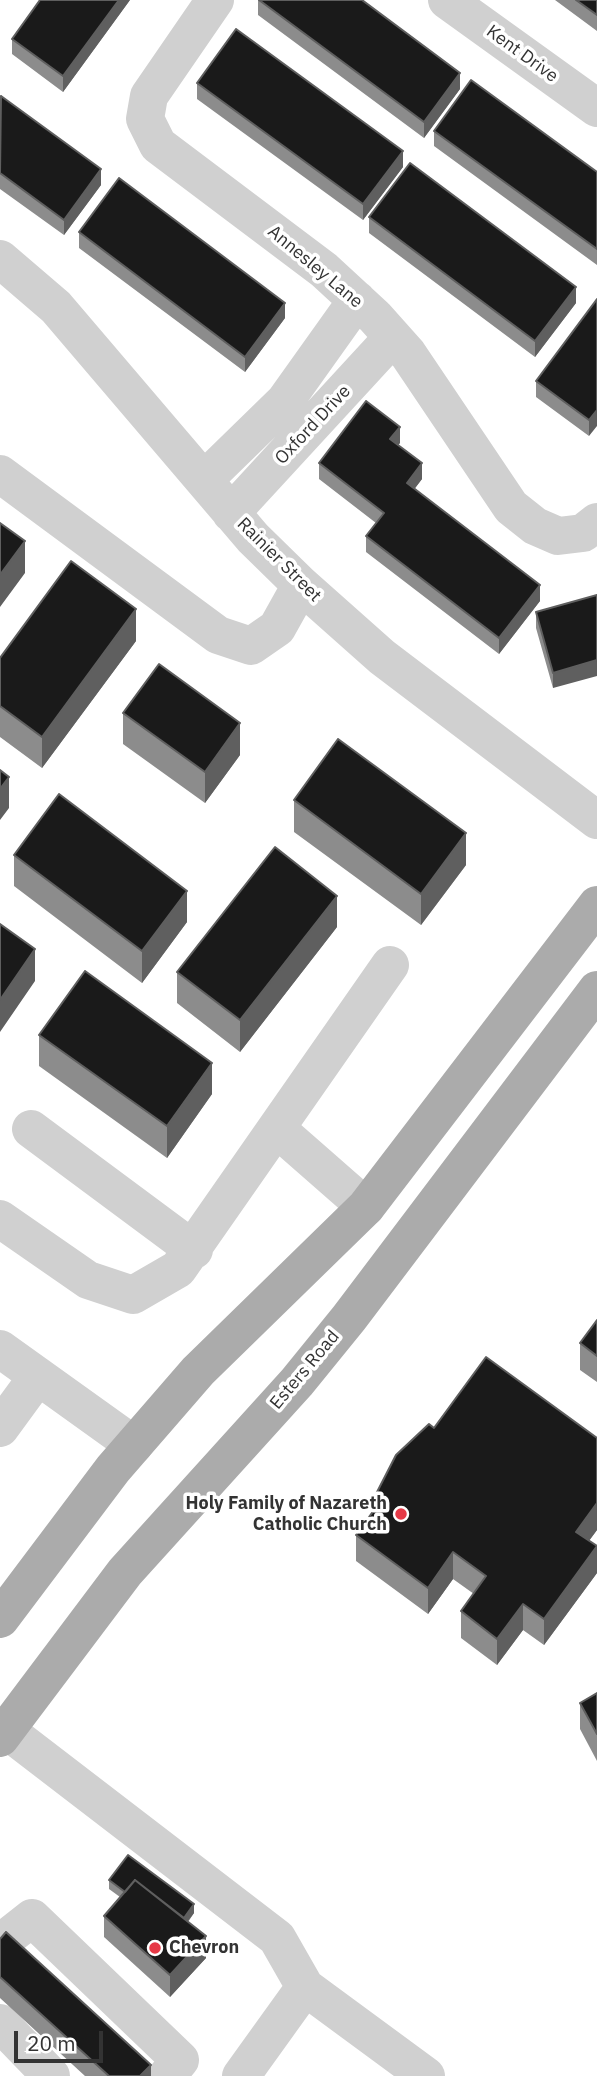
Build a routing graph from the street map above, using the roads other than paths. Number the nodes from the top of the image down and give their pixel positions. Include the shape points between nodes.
1 (215, 0) edge
2 (447, 0) edge
3 (597, 108) edge
4 (0, 260) edge
5 (357, 300) junction
6 (393, 337) junction
7 (0, 474) edge
8 (204, 480) junction
9 (232, 513) junction
10 (597, 522) edge
11 (300, 585) junction
12 (597, 820) edge
13 (597, 905) edge
14 (390, 965) dead end
15 (597, 990) edge
16 (30, 1129) dead end
17 (277, 1129) junction
18 (366, 1207) junction
19 (0, 1219) edge
20 (194, 1250) junction
21 (0, 1349) edge
22 (38, 1376) junction
23 (0, 1428) edge
24 (134, 1444) junction
25 (0, 1619) edge
26 (3, 1734) edge
27 (0, 1943) edge
28 (305, 1987) junction
29 (0, 2023) edge
30 (51, 2076) edge
31 (167, 2076) edge
32 (241, 2076) edge
33 (426, 2076) edge

1 - 5 street, Annesley Lane via 149,96 145,119 158,145
2 - 3 street, Kent Drive
4 - 8 street, Rainier Street via 56,307
5 - 6 street, Annesley Lane
5 - 8 street via 285,401
6 - 9 street, Oxford Drive
6 - 10 street, Annesley Lane via 512,507 535,526 558,536 583,533
7 - 11 street via 218,635 251,646 277,628
8 - 9 street, Rainier Street
9 - 11 street, Rainier Street
11 - 12 street, Rainier Street via 382,657
13 - 18 main road
14 - 17 street
15 - 26 main road, Esters Road via 349,1318 125,1572
16 - 20 street
17 - 18 street
17 - 20 street
18 - 24 main road via 198,1371
19 - 20 street via 88,1280 133,1295 178,1269
21 - 22 street
22 - 23 street
22 - 24 street
24 - 25 main road
26 - 28 street via 277,1938
27 - 31 street via 32,1918 180,2060
28 - 32 street
28 - 33 street
29 - 30 street

